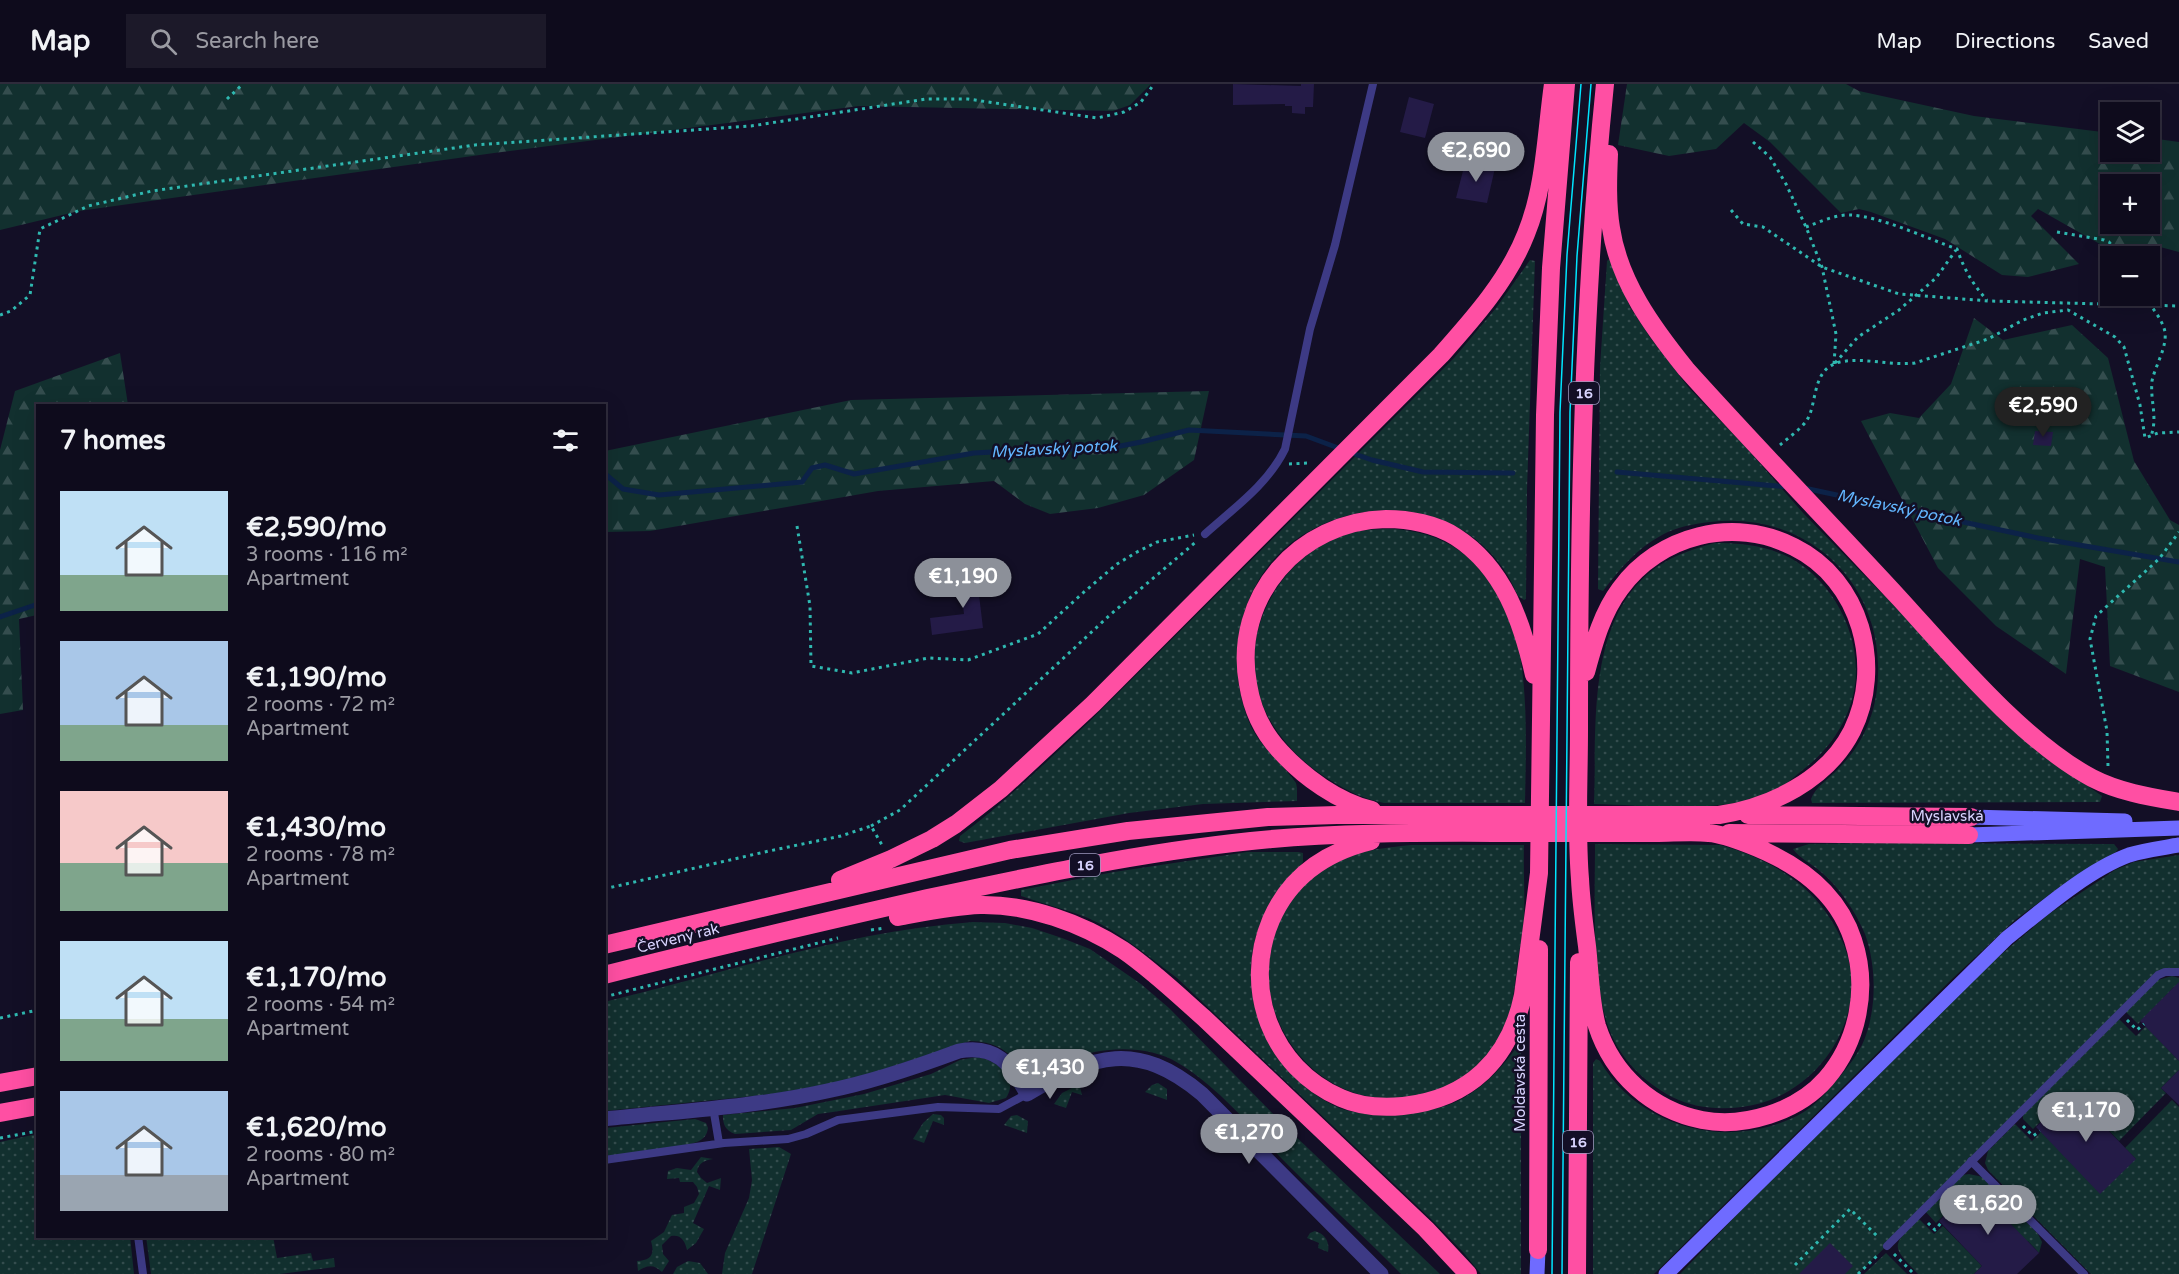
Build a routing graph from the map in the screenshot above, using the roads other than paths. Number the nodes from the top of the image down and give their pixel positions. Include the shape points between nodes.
1 (1373, 84) edge
2 (1553, 84) edge
3 (1566, 84) edge
4 (1605, 84) edge
5 (1613, 84) edge
6 (1205, 534) road end
7 (1579, 703) junction
8 (1540, 704) junction
9 (2179, 802) edge
10 (2179, 822) edge
11 (1416, 824) junction
12 (1717, 824) junction
13 (1970, 826) junction
14 (2179, 828) edge
15 (2179, 845) edge
16 (1539, 873) junction
17 (1579, 873) junction
18 (751, 909) junction
19 (759, 936) junction
20 (606, 945) edge
21 (2179, 972) edge
22 (606, 974) edge
23 (36, 1076) edge
24 (0, 1083) edge
25 (1027, 1094) junction
26 (36, 1106) edge
27 (713, 1107) junction
28 (0, 1113) edge
29 (606, 1119) edge
30 (719, 1143) junction
31 (606, 1160) edge
32 (1971, 1161) junction
33 (138, 1238) edge
34 (1887, 1246) road end
35 (1538, 1250) joint
36 (143, 1274) edge
37 (1381, 1274) edge
38 (1468, 1274) edge
39 (1537, 1274) edge
40 (1577, 1274) edge
41 (1666, 1274) edge
42 (2084, 1274) edge

1 - 6 lane via 1285,449 1261,484
2 - 18 highway via 1536,201 1515,258 1464,329 1370,427 1093,704 1009,782 956,824 891,859
3 - 8 highway, 16 via 1551,268
4 - 7 highway, 16 via 1590,263 1584,402
5 - 9 highway via 1609,214 1614,244 1626,278 1666,344 2002,707 2092,778 2139,795
7 - 12 highway via 1606,611 1628,578 1654,555 1695,537 1725,532 1767,537 1796,547 1810,557 1847,597 1864,638 1866,678 1857,719 1833,759 1800,785
7 - 17 highway, 16
8 - 11 highway via 1515,609 1486,564 1454,535 1416,521 1376,519 1333,529 1286,561 1263,593 1248,629 1245,670 1255,716 1287,759 1324,787 1366,808
8 - 16 highway, 16
10 - 13 street, Myslavská
11 - 12 highway, 16
11 - 16 highway via 1321,860 1284,898 1266,933 1259,983 1271,1029 1304,1074 1342,1098 1376,1107 1430,1101 1461,1089 1495,1059 1510,1037 1520,1011
11 - 18 highway, 16 via 1268,817 1128,831 1010,850
11 - 19 highway, 16 via 1154,853 1063,868
12 - 13 highway, Myslavská / 16
12 - 17 highway via 1802,871 1822,889 1841,914 1857,955 1861,984 1858,1010 1845,1051 1817,1088 1770,1114 1724,1122 1686,1116 1656,1102 1618,1068 1605,1045 1594,1011
13 - 14 street, Myslavská
15 - 41 street via 2148,850 2115,862 2007,938
16 - 35 highway, Moldavská cesta / 16
17 - 40 highway, 16
18 - 20 highway, Červený rak / 16
19 - 22 highway, Červený rak / 16
19 - 38 highway via 853,926 982,905 1031,911 1090,932 1124,951 1177,994 1402,1206
21 - 32 lane via 2158,975
23 - 24 highway
25 - 27 street via 998,1055 969,1049 826,1092
25 - 30 lane via 999,1109 938,1107 838,1120 788,1139
25 - 37 street via 1055,1077 1111,1058 1137,1059 1169,1070 1216,1107
26 - 28 highway
27 - 29 street
27 - 30 lane
30 - 31 lane
32 - 34 lane
32 - 42 lane
33 - 36 lane
35 - 39 street, Moldavská cesta

